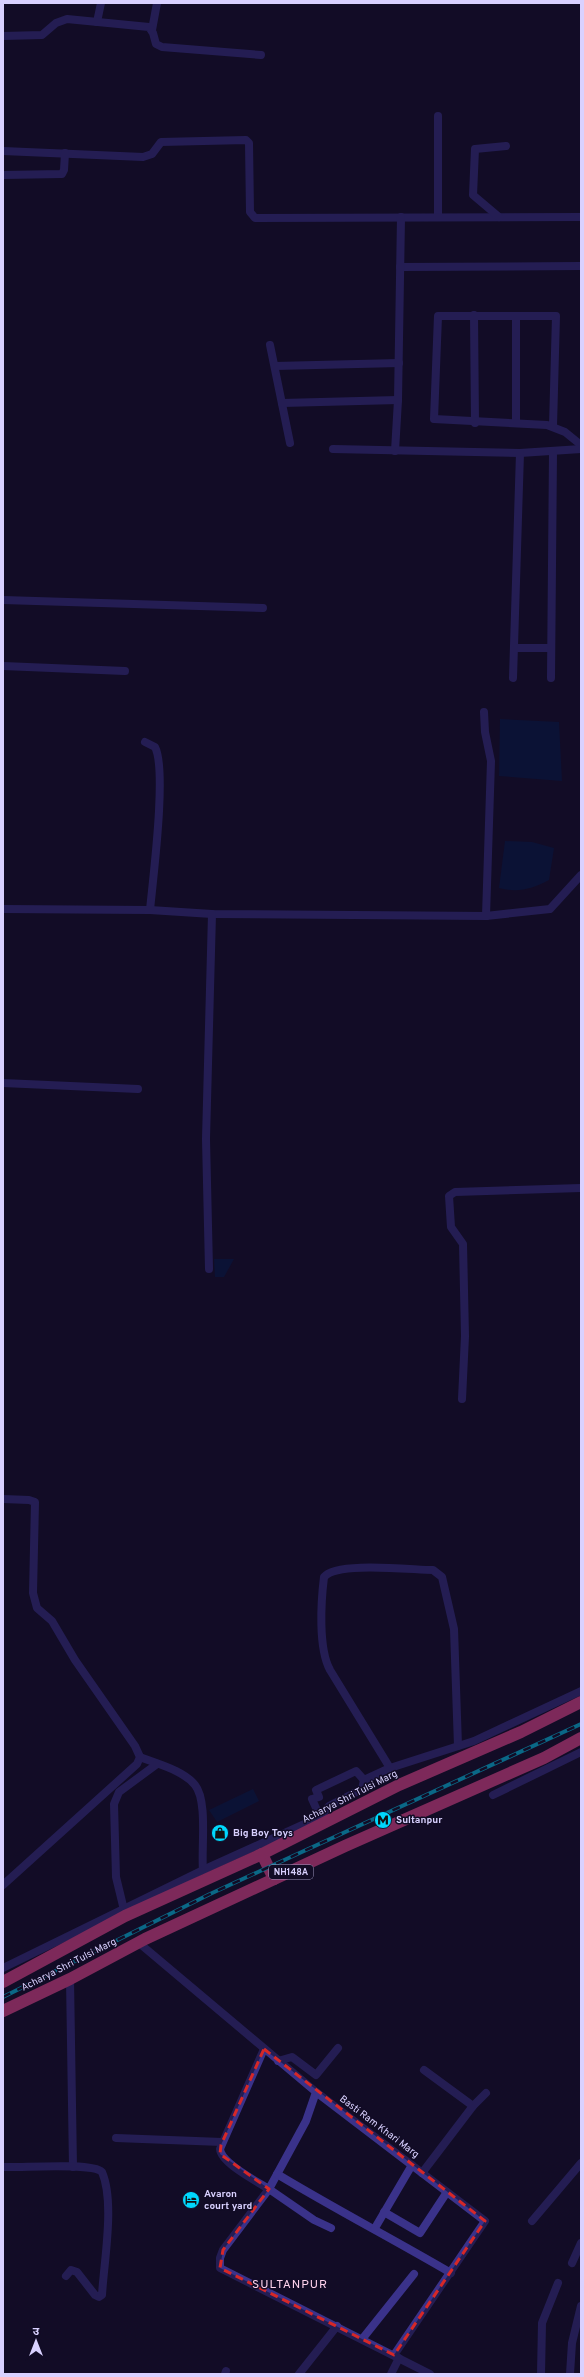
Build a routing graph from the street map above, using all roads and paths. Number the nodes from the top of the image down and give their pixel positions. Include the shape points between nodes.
1 (101, 3) edge
2 (157, 3) edge
3 (98, 22) junction
4 (152, 30) junction
5 (3, 36) edge
6 (261, 55) dead end
7 (438, 116) dead end
8 (506, 146) dead end
9 (3, 151) edge
10 (65, 153) junction
11 (3, 175) edge
12 (401, 217) junction
13 (438, 217) junction
14 (499, 217) junction
15 (581, 217) edge
16 (581, 266) edge
17 (400, 267) junction
18 (474, 315) junction
19 (516, 316) junction
20 (270, 345) dead end
21 (399, 363) junction
22 (274, 366) junction
23 (398, 400) junction
24 (282, 403) junction
25 (516, 422) junction
26 (475, 423) junction
27 (553, 426) junction
28 (290, 443) dead end
29 (581, 445) edge
30 (333, 449) dead end
31 (581, 449) edge
32 (395, 451) junction
33 (553, 452) junction
34 (520, 453) junction
35 (3, 600) edge
36 (263, 608) dead end
37 (514, 648) junction
38 (551, 648) junction
39 (3, 666) edge
40 (125, 671) dead end
41 (514, 678) dead end
42 (551, 678) dead end
43 (484, 712) dead end
44 (145, 742) dead end
45 (581, 875) edge
46 (3, 909) edge
47 (150, 910) junction
48 (212, 914) junction
49 (486, 916) junction
50 (3, 1082) edge
51 (138, 1089) dead end
52 (581, 1188) edge
53 (209, 1269) dead end
54 (462, 1399) dead end
55 (3, 1499) edge
56 (581, 1691) edge
57 (581, 1702) edge
58 (581, 1738) edge
59 (458, 1746) junction
60 (581, 1752) edge
61 (140, 1757) junction
62 (157, 1764) junction
63 (390, 1768) junction
64 (364, 1780) junction
65 (493, 1795) dead end
66 (320, 1817) junction
67 (262, 1854) junction
68 (204, 1870) junction
69 (274, 1879) junction
70 (3, 1885) edge
71 (125, 1912) junction
72 (139, 1944) junction
73 (3, 1968) edge
74 (70, 1979) junction
75 (3, 1982) edge
76 (3, 2011) edge
77 (338, 2048) dead end
78 (264, 2049) junction
79 (278, 2061) junction
80 (424, 2070) dead end
81 (316, 2092) junction
82 (486, 2093) dead end
83 (472, 2106) junction
84 (116, 2138) dead end
85 (222, 2142) junction
86 (581, 2164) edge
87 (412, 2165) junction
88 (3, 2167) edge
89 (73, 2167) junction
90 (422, 2173) junction
91 (277, 2174) junction
92 (269, 2189) junction
93 (447, 2192) junction
94 (384, 2212) junction
95 (532, 2221) dead end
96 (331, 2228) dead end
97 (375, 2228) junction
98 (581, 2243) edge
99 (572, 2263) dead end
100 (451, 2273) junction
101 (414, 2274) dead end
102 (66, 2276) dead end
103 (558, 2283) dead end
104 (581, 2306) edge
105 (337, 2326) junction
106 (363, 2338) junction
107 (397, 2356) junction
108 (300, 2374) edge
109 (391, 2374) edge
110 (430, 2374) edge
111 (542, 2374) edge
112 (570, 2374) edge

1 - 3 street
2 - 4 street
3 - 4 street
3 - 5 street via 63,20 42,35
4 - 6 street via 156,44 162,47
7 - 13 street
8 - 14 street via 475,149 473,195
9 - 10 street
10 - 11 street via 62,174
10 - 12 street via 143,157 152,154 161,142 246,140 249,143 250,212 253,217
12 - 13 street
12 - 17 street
13 - 14 street
14 - 15 street
16 - 17 street
17 - 21 street
18 - 19 street
18 - 26 street
18 - 26 street via 440,314 437,317 433,417 435,420
19 - 25 street
19 - 27 street via 557,317
20 - 22 street
21 - 22 street
21 - 23 street
22 - 24 street
23 - 24 street
23 - 32 street
24 - 28 street
25 - 26 street
25 - 27 street
27 - 29 street
30 - 32 street
31 - 33 street
32 - 34 street
33 - 34 street
33 - 38 street
34 - 37 street
35 - 36 street
37 - 38 street
37 - 41 street
38 - 42 street
39 - 40 street
43 - 49 street via 491,761
44 - 47 street via 155,747 158,760 159,812
45 - 49 street via 550,909
46 - 47 street
47 - 48 street
48 - 49 street
48 - 53 street via 206,1139
50 - 51 street
52 - 54 street via 455,1192 449,1196 451,1226 463,1244 465,1336
55 - 61 street via 35,1502 34,1604 52,1621
56 - 59 street
57 - 67 highway, Acharya Shri Tulsi Marg / NH148A via 522,1732 399,1785
58 - 69 highway, Acharya Shri Tulsi Marg / NH148A via 544,1758
59 - 63 street
59 - 63 street via 454,1630 442,1577 433,1570 363,1568 329,1572 324,1577 323,1590 323,1647 327,1666
60 - 65 street
61 - 62 street
61 - 70 street via 137,1764
62 - 68 street via 189,1780 198,1791 202,1810
62 - 71 street via 119,1792 114,1804 116,1877
63 - 64 street
64 - 66 street via 362,1789 329,1806
64 - 66 street via 356,1771 316,1790 319,1797 312,1799
66 - 68 street
67 - 69 highway
67 - 71 highway, Acharya Shri Tulsi Marg / NH148A
68 - 71 street
69 - 72 highway, Acharya Shri Tulsi Marg / NH148A
71 - 73 street
71 - 75 highway, Acharya Shri Tulsi Marg / NH148A
72 - 74 highway, Acharya Shri Tulsi Marg / NH148A
72 - 78 street, Basti Ram Khari Marg
74 - 76 highway, Acharya Shri Tulsi Marg / NH148A
74 - 89 street
77 - 79 street via 316,2075 292,2057
78 - 79 street, Basti Ram Khari Marg
78 - 85 street
79 - 81 street, Basti Ram Khari Marg
80 - 83 street
81 - 87 street, Basti Ram Khari Marg
81 - 91 street via 306,2121
82 - 83 street
83 - 90 street
84 - 85 street
85 - 92 street via 220,2149 223,2158
86 - 95 street
87 - 90 street, Basti Ram Khari Marg
87 - 94 street
88 - 89 street
89 - 102 street via 97,2168 105,2178 108,2210 102,2295 95,2295 77,2272 71,2270
90 - 93 street, Basti Ram Khari Marg
91 - 92 street
91 - 97 street via 347,2216
92 - 96 street via 314,2220
92 - 105 street via 223,2250 220,2268
93 - 94 street via 420,2233
93 - 100 street, Basti Ram Khari Marg via 485,2221
94 - 97 street
97 - 100 street
98 - 99 street
100 - 107 street, Basti Ram Khari Marg
101 - 106 street
103 - 111 street via 543,2318
104 - 112 street via 572,2343
105 - 106 street
105 - 108 street
106 - 107 street
107 - 109 street, Basti Ram Khari Marg
107 - 110 street

